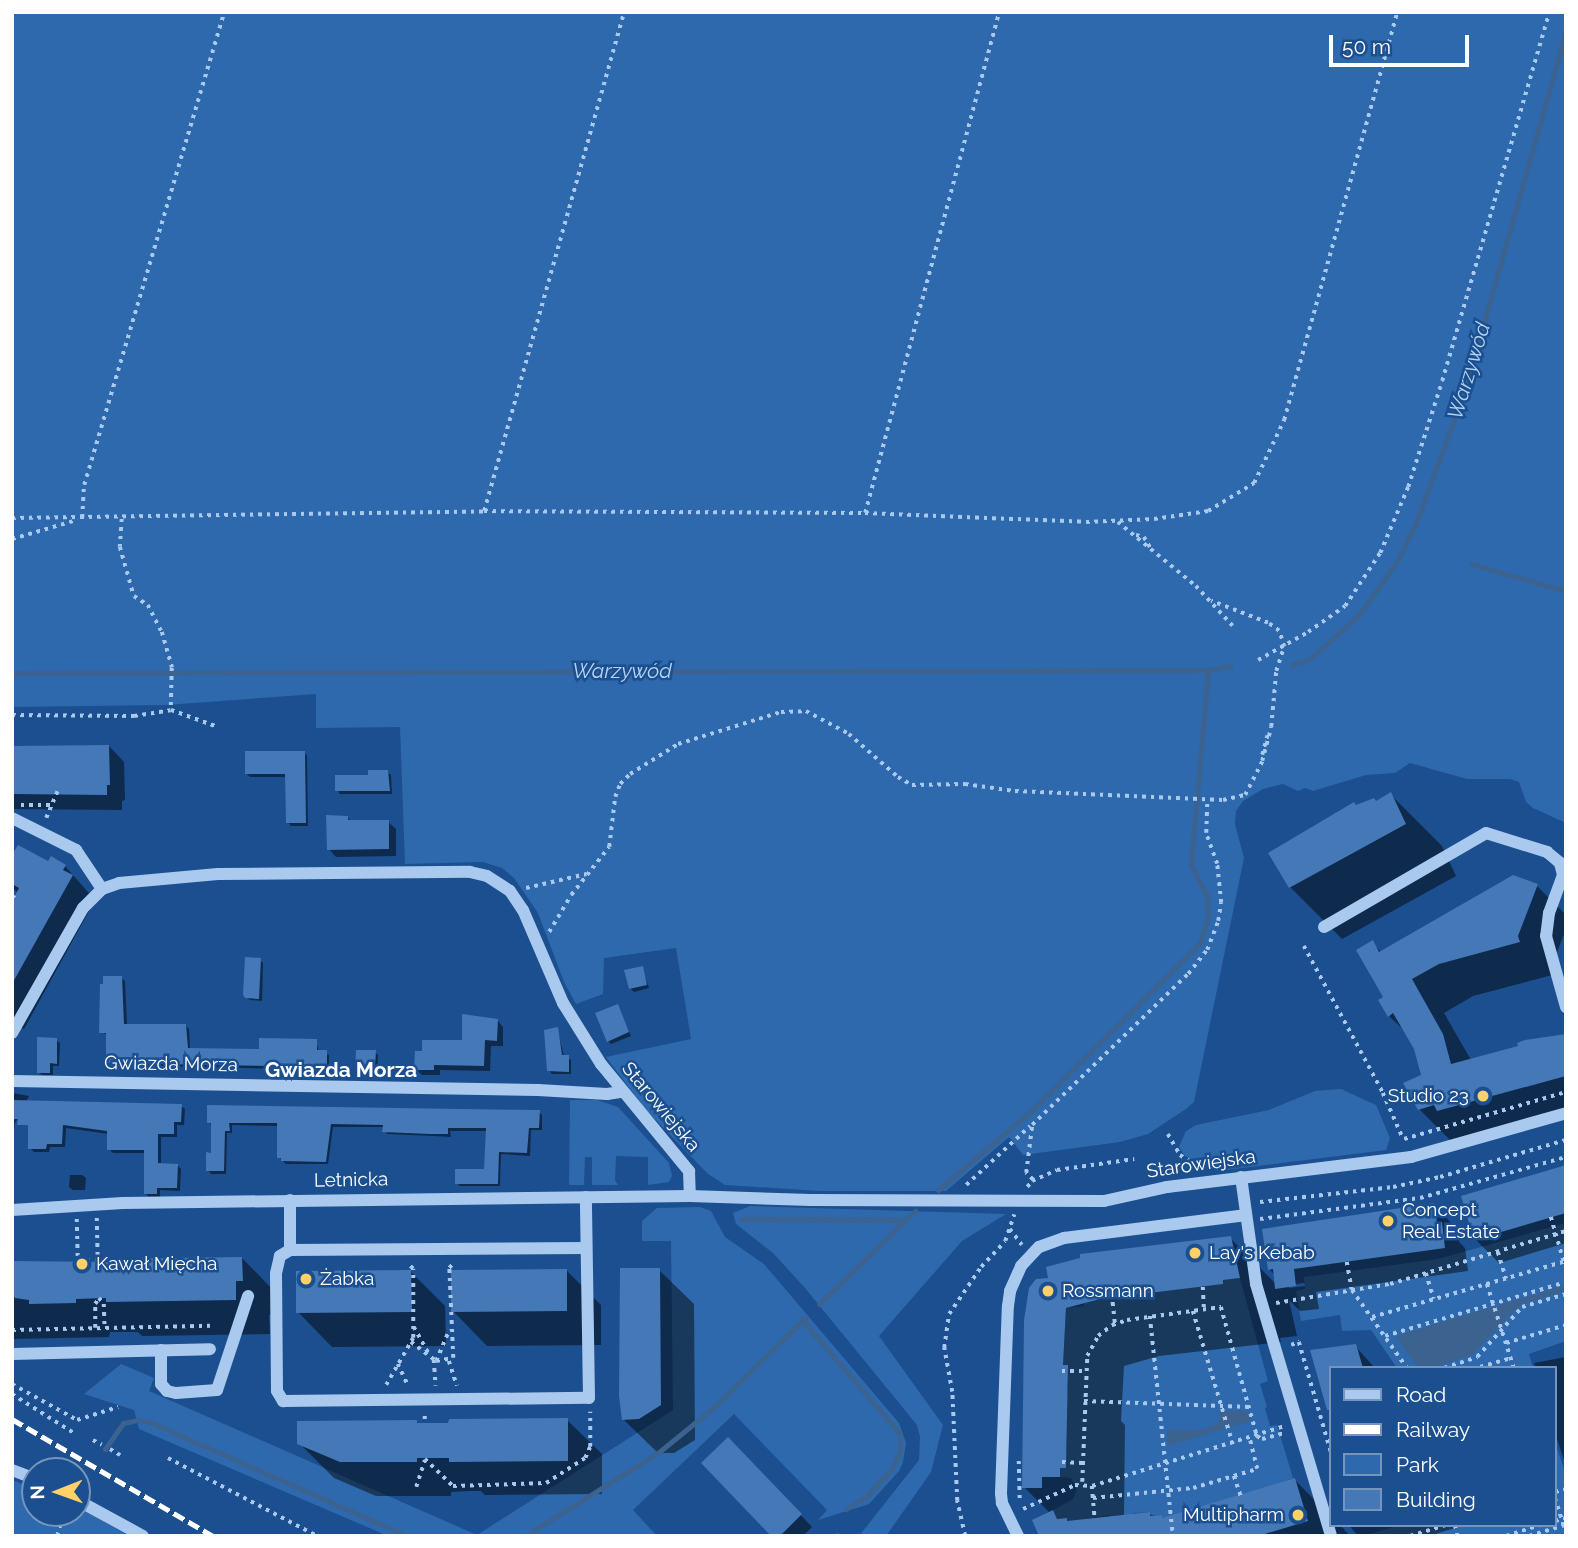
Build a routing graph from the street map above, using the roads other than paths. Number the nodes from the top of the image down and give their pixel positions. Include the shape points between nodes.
1 (12, 818) edge
2 (1561, 854) edge
3 (102, 889) junction
4 (1324, 927) dead end
5 (1566, 1007) edge
6 (12, 1033) edge
7 (12, 1081) edge
8 (622, 1092) junction
9 (1566, 1113) edge
10 (1241, 1177) junction
11 (690, 1196) junction
12 (586, 1197) junction
13 (290, 1200) junction
14 (12, 1210) edge
15 (1244, 1213) junction
16 (586, 1248) junction
17 (290, 1250) junction
18 (248, 1296) dead end
19 (210, 1349) dead end
20 (161, 1350) junction
21 (12, 1354) edge
22 (91, 1508) edge
23 (1018, 1535) edge
24 (143, 1536) edge
25 (1331, 1536) edge

1 - 3 street via 76,850
2 - 4 street via 1486,833
2 - 5 street via 1563,876 1546,936
3 - 6 street via 83,908
3 - 8 street, Starowiejska via 137,880 218,874 470,872 487,876 510,891 523,909 563,1003
7 - 8 street, Gwiazda Morza
8 - 11 street, Starowiejska via 689,1171
9 - 10 street, Starowiejska via 1411,1157
10 - 11 street, Starowiejska via 1104,1201
10 - 15 street
11 - 12 street, Letnicka
12 - 13 street, Letnicka
12 - 16 street
13 - 14 street, Letnicka
13 - 17 street
15 - 23 street via 1064,1238 1039,1247 1021,1266 1010,1291 1001,1493
15 - 25 street via 1256,1284
16 - 17 street
16 - 17 street via 589,1398 287,1402 280,1399 276,1274 280,1256
18 - 20 street via 217,1390 167,1391 162,1384
19 - 20 street
20 - 21 street
22 - 24 street

